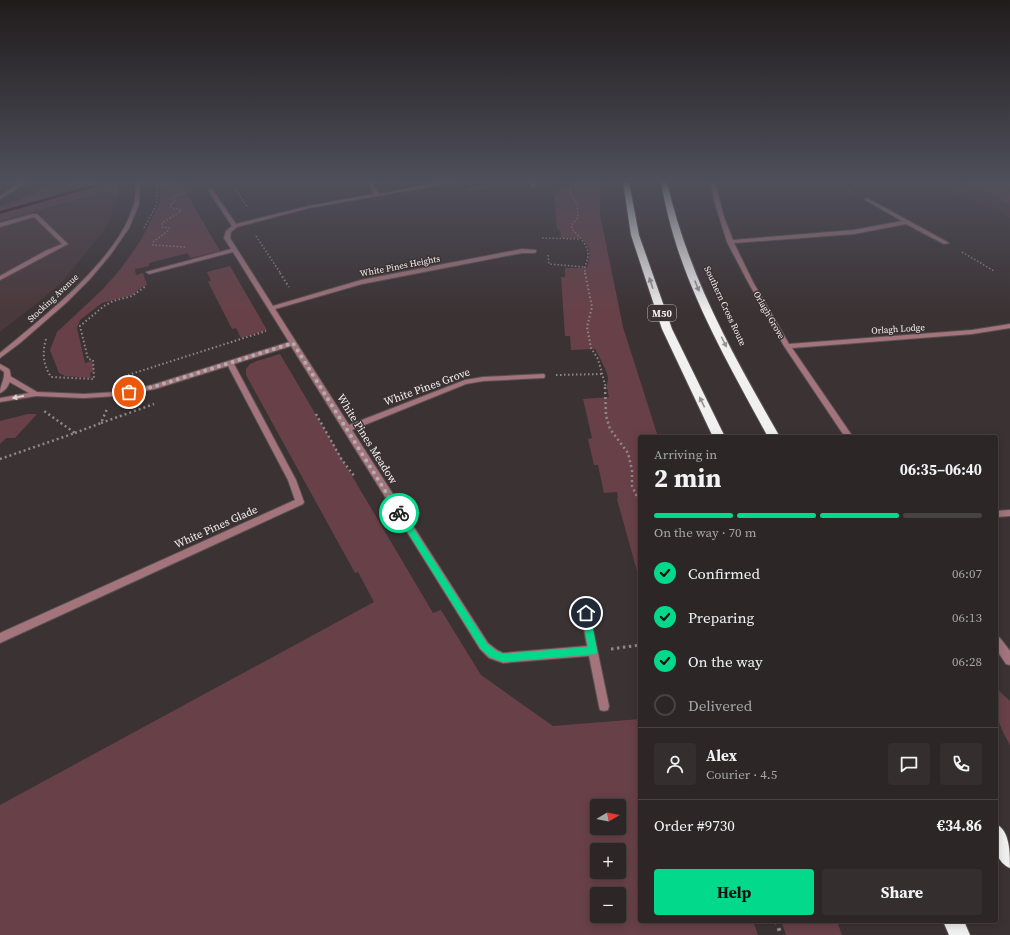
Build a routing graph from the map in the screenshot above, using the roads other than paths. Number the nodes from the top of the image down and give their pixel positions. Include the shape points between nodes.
1 (46, 226) edge
2 (127, 226) edge
3 (235, 226) edge
4 (633, 226) edge
5 (674, 226) edge
6 (725, 226) edge
7 (888, 226) edge
8 (914, 226) edge
9 (730, 242) junction
10 (946, 243) dead end
11 (234, 250) junction
12 (534, 251) dead end
13 (149, 272) road end
14 (0, 278) edge
15 (271, 308) junction
16 (1010, 326) edge
17 (293, 343) junction
18 (787, 346) junction
19 (0, 356) edge
20 (230, 362) junction
21 (0, 366) edge
22 (542, 376) road end
23 (8, 378) junction
24 (0, 391) edge
25 (36, 394) junction
26 (0, 400) edge
27 (346, 429) junction
28 (718, 435) edge
29 (773, 435) edge
30 (848, 435) edge
31 (1010, 513) edge
32 (998, 514) edge
33 (586, 613) dead end
34 (0, 638) edge
35 (998, 644) edge
36 (593, 651) junction
37 (1010, 660) edge
38 (604, 706) dead end
39 (998, 837) edge
40 (1010, 858) edge
41 (954, 923) edge
42 (960, 935) edge

1 - 14 street via 65,244
2 - 19 street, Stocking Avenue via 112,249 75,292
3 - 11 street, White Pines Meadow via 229,231 227,238
28 -> 4 highway, M50 via 667,329
5 -> 29 highway, Southern Cross Route via 706,308
6 - 9 street, Orlagh Grove
7 - 9 street via 854,232
8 - 10 street
9 - 18 street, Orlagh Grove via 742,269
11 - 13 street
11 - 15 street, White Pines Meadow
12 - 15 street, White Pines Heights via 522,251 361,282
15 - 17 street, White Pines Meadow
16 - 18 street, Orlagh Lodge via 972,332
17 - 20 street
17 - 27 street, White Pines Meadow
18 - 30 street, Orlagh Grove
20 - 25 street via 153,387 113,394
20 - 34 street, White Pines Glade via 292,480 300,502
21 - 23 street via 7,371
22 - 27 street, White Pines Grove via 465,382
23 - 24 street
23 - 25 street
25 -> 26 street
27 - 36 street, White Pines Meadow via 484,646 503,658
31 - 32 street
33 - 36 street
35 - 37 street
36 - 38 street
39 - 40 highway
41 - 42 highway

